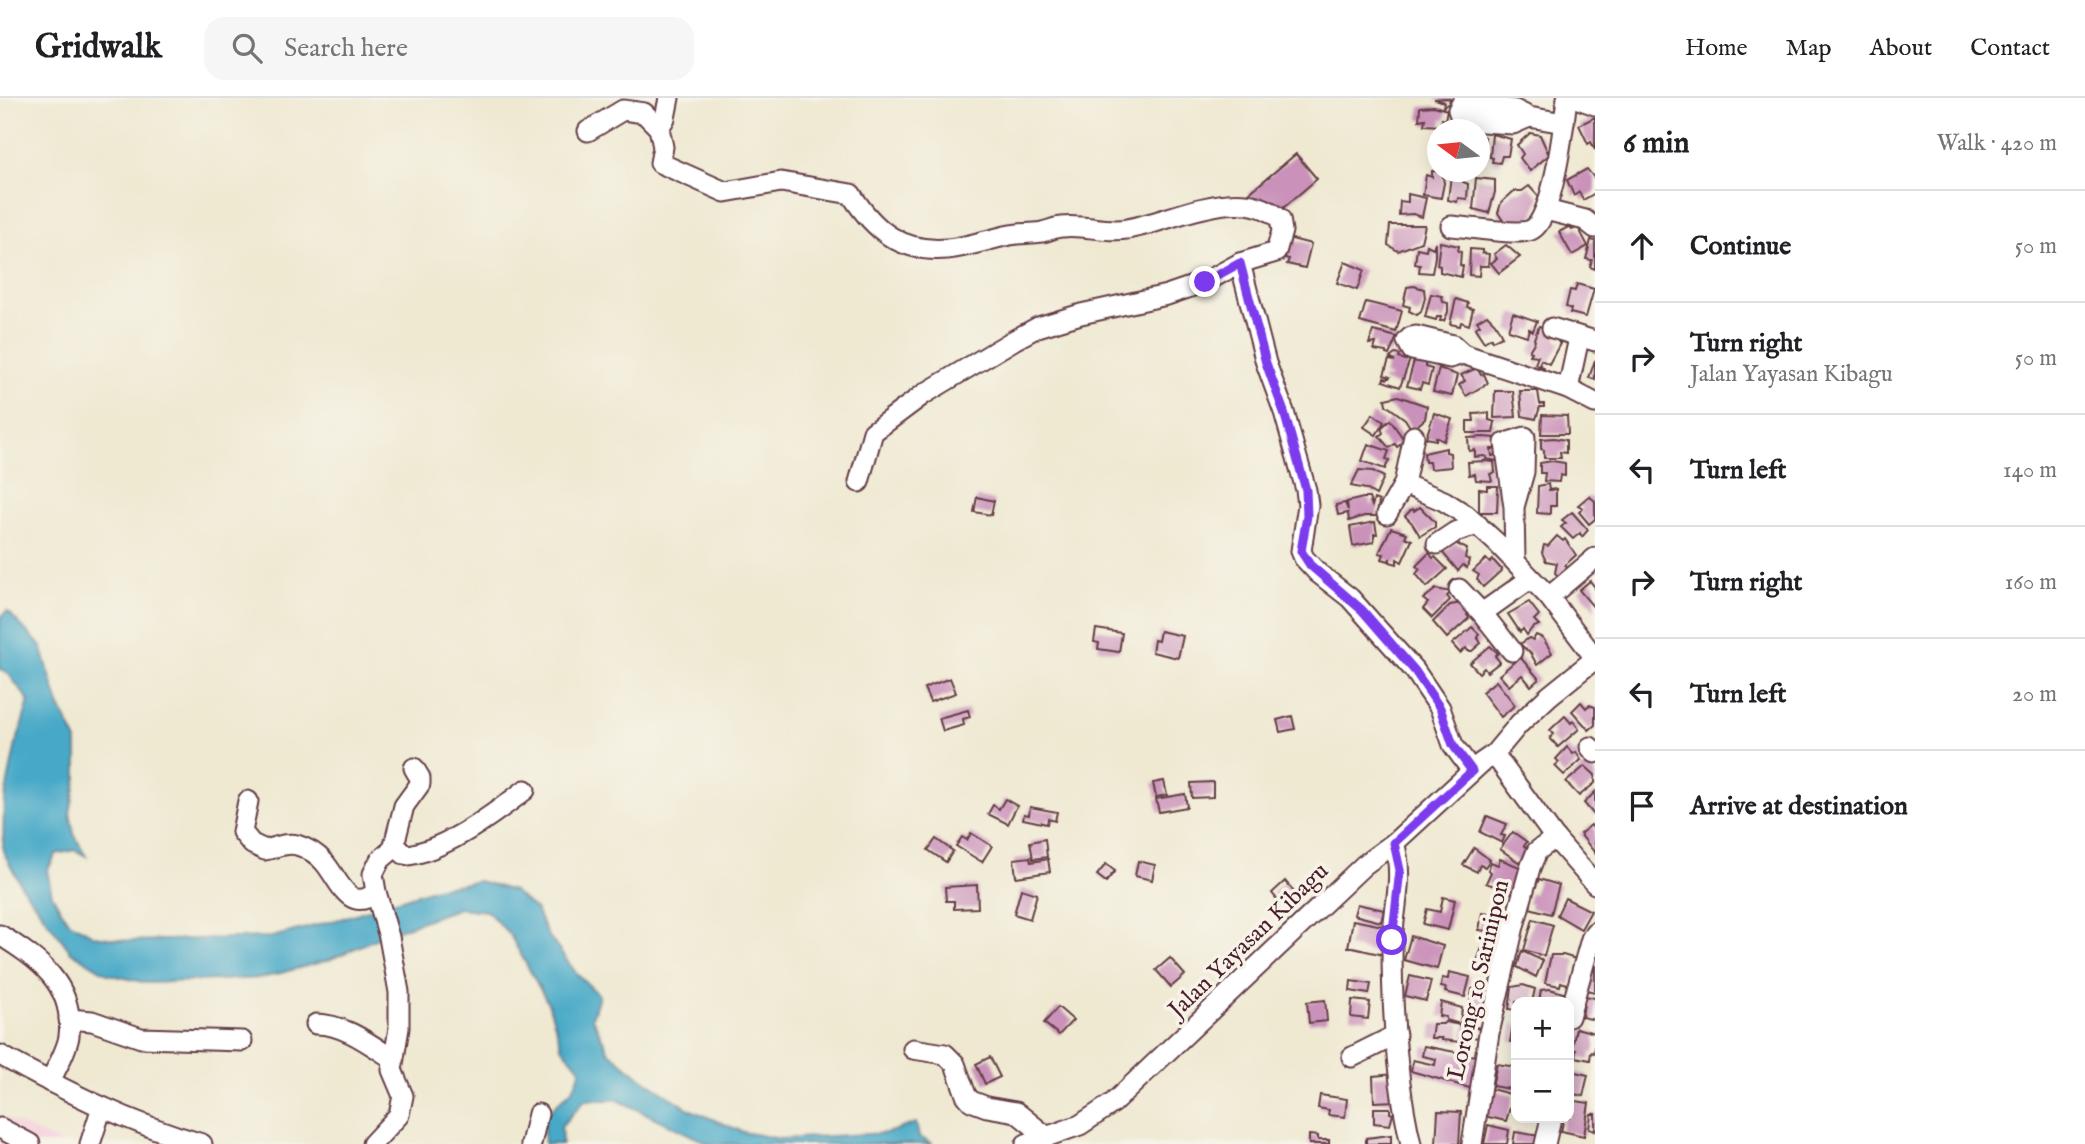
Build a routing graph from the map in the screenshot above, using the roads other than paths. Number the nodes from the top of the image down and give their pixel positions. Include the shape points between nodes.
1 (669, 98) edge
2 (1567, 98) edge
3 (1576, 98) edge
4 (1595, 105) edge
5 (1530, 117) dead end
6 (1564, 123) junction
7 (659, 128) junction
8 (588, 131) dead end
9 (1546, 210) junction
10 (1591, 222) edge
11 (1451, 226) dead end
12 (1240, 263) junction
13 (1552, 328) dead end
14 (1587, 340) edge
15 (1463, 354) dead end
16 (1568, 389) junction
17 (1595, 403) edge
18 (1413, 436) dead end
19 (859, 482) dead end
20 (1404, 484) junction
21 (1514, 507) dead end
22 (1387, 514) dead end
23 (1478, 525) junction
24 (1437, 544) dead end
25 (1595, 558) edge
26 (1515, 560) junction
27 (1530, 579) junction
28 (1459, 589) dead end
29 (1549, 597) junction
30 (1482, 613) junction
31 (1512, 651) dead end
32 (1595, 658) edge
33 (1494, 754) junction
34 (414, 768) dead end
35 (1472, 771) junction
36 (525, 790) dead end
37 (248, 801) dead end
38 (1555, 838) junction
39 (1394, 843) junction
40 (395, 845) junction
41 (1595, 884) edge
42 (377, 897) junction
43 (1595, 932) edge
44 (0, 935) edge
45 (1574, 999) edge
46 (69, 1019) junction
47 (316, 1024) dead end
48 (1396, 1034) junction
49 (242, 1041) dead end
50 (913, 1049) dead end
51 (0, 1055) edge
52 (1352, 1056) dead end
53 (393, 1059) junction
54 (50, 1082) junction
55 (102, 1107) junction
56 (538, 1114) dead end
57 (1550, 1123) edge
58 (0, 1128) edge
59 (1047, 1137) junction
60 (30, 1144) edge
61 (90, 1144) edge
62 (202, 1144) edge
63 (372, 1144) edge
64 (531, 1144) edge
65 (1026, 1144) edge
66 (1411, 1144) edge
67 (1472, 1144) edge
68 (1545, 1144) edge

1 - 7 street
2 - 6 street
3 - 4 street
5 - 6 street
6 - 9 street
7 - 8 street via 644,113 623,110
7 - 12 street via 660,163 685,176 725,192 781,182 851,194 866,218 885,235 931,250 1062,227 1125,230 1240,202 1263,206 1280,219 1280,244 1268,256
9 - 10 street
9 - 11 street via 1539,225 1529,231
12 - 19 street via 1167,295 1081,314 1014,340 873,432
12 - 35 street via 1306,490 1301,551 1310,565 1362,610 1415,671 1440,708 1453,745
13 - 14 street
14 - 16 street
15 - 16 street
16 - 17 street
18 - 20 street
20 - 22 street
20 - 23 street via 1444,501
21 - 26 street
23 - 24 street via 1454,532
23 - 26 street
25 - 29 street
26 - 27 street
27 - 29 street
27 - 30 street
28 - 30 street
29 - 32 street
30 - 31 street
32 - 33 street, Jalan Yayasan Kibagu via 1519,724
33 - 35 street, Jalan Yayasan Kibagu
33 - 38 street
34 - 40 street via 420,785 404,807
35 - 39 street, Jalan Yayasan Kibagu
36 - 40 street via 442,843 409,855
37 - 42 street via 243,832 252,844 265,850 296,845 323,861 352,897
38 - 41 street
38 - 67 street, Lorong 10 Sarinipon via 1537,851 1514,926 1489,1033
39 - 48 street via 1400,870 1392,940
39 - 59 street, Jalan Yayasan Kibagu via 1364,865 1113,1103 1080,1125
40 - 42 street via 374,868
42 - 53 street via 401,1010
43 - 45 street
44 - 46 street via 40,961 54,977
46 - 49 street via 92,1021 141,1038
46 - 54 street via 69,1039
47 - 53 street via 361,1038
48 - 52 street
48 - 66 street
50 - 59 street via 945,1055 955,1064 971,1101 1016,1112
51 - 54 street
53 - 63 street via 402,1103 396,1119
54 - 55 street
55 - 61 street
55 - 62 street
56 - 64 street
57 - 68 street
58 - 60 street
59 - 65 street, Jalan Yayasan Kibagu

